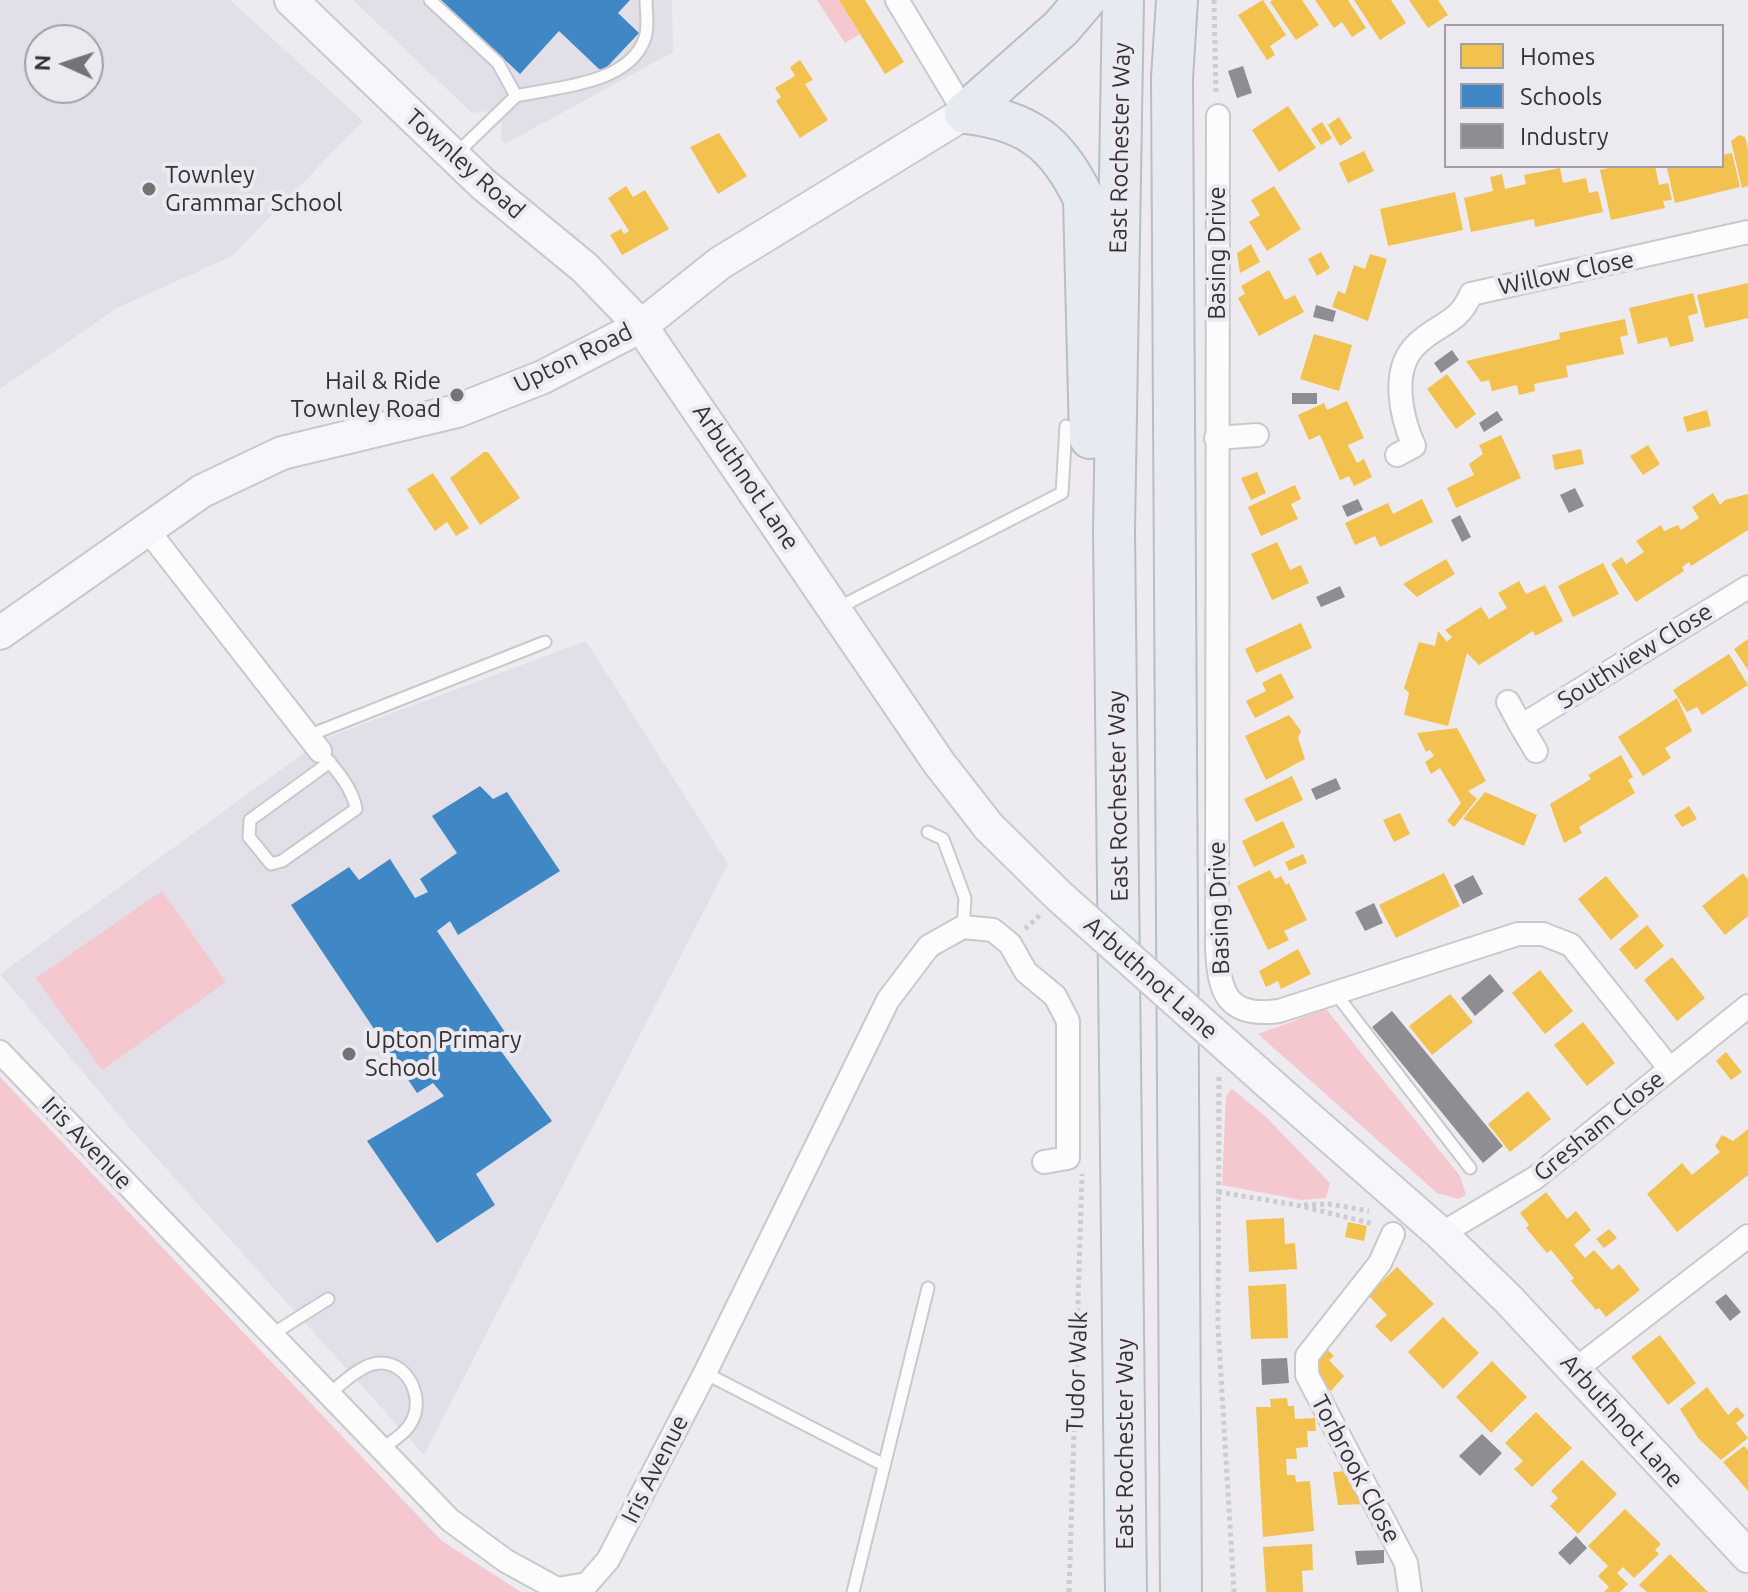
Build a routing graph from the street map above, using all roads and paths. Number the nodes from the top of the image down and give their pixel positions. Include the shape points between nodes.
1 (430, 0) edge
2 (646, 0) edge
3 (897, 0) edge
4 (1085, 0) edge
5 (1123, 0) edge
6 (1177, 0) edge
7 (1214, 0) edge
8 (300, 3) edge
9 (516, 96) junction
10 (965, 113) junction
11 (1218, 116) joint
12 (454, 156) junction
13 (1748, 232) edge
14 (641, 326) junction
15 (1066, 426) dead end
16 (1257, 435) dead end
17 (1216, 438) junction
18 (1414, 446) dead end
19 (146, 528) junction
20 (1114, 531) junction
21 (1748, 587) edge
22 (836, 610) junction
23 (0, 633) edge
24 (545, 642) dead end
25 (1508, 702) dead end
26 (1521, 726) junction
27 (320, 750) junction
28 (1536, 751) dead end
29 (928, 832) dead end
30 (1059, 896) junction
31 (963, 927) junction
32 (1010, 944) junction
33 (1336, 994) junction
34 (1748, 1006) edge
35 (0, 1052) edge
36 (1670, 1069) junction
37 (1219, 1072) dead end
38 (1068, 1158) junction
39 (1044, 1162) dead end
40 (1470, 1168) dead end
41 (1218, 1192) junction
42 (1296, 1205) junction
43 (1433, 1227) junction
44 (1393, 1234) joint
45 (1748, 1236) edge
46 (928, 1288) dead end
47 (328, 1299) dead end
48 (271, 1335) junction
49 (1576, 1369) junction
50 (705, 1373) junction
51 (328, 1394) junction
52 (382, 1449) junction
53 (882, 1464) junction
54 (1748, 1556) edge
55 (853, 1592) edge
56 (1069, 1592) edge
57 (1126, 1592) edge
58 (1181, 1592) edge
59 (1234, 1592) edge
60 (1410, 1592) edge

1 - 9 lane via 498,63
2 - 9 lane via 645,38 623,65 593,79
3 - 10 street
4 - 10 highway
5 - 20 highway, East Rochester Way
6 - 58 highway via 1172,78
7 - 11 path
8 - 12 street, Townley Road
9 - 12 lane
10 - 14 street, Upton Road via 720,263
10 - 20 highway via 1023,125 1052,149 1084,199 1089,434
11 - 17 street, Basing Drive
12 - 14 street, Townley Road via 585,268
13 - 18 street, Willow Close via 1471,294 1463,313 1418,342 1403,369 1405,426
14 - 19 street, Upton Road via 543,377 457,411 282,453 202,491
14 - 22 street, Arbuthnot Lane
15 - 22 lane via 1062,493
16 - 17 street
17 - 33 street, Basing Drive via 1218,977 1237,1007 1260,1013
19 - 23 street, Upton Road
19 - 27 street
20 - 57 highway, East Rochester Way
21 - 26 street, Southview Close
22 - 30 street, Arbuthnot Lane, bridge via 939,763 989,827
24 - 27 lane
25 - 26 street
26 - 28 street
27 - 27 lane via 354,798 356,809 271,864 249,837 250,820
29 - 31 lane via 943,839 965,898
30 - 32 path
30 - 43 street, Arbuthnot Lane, bridge
31 - 32 street via 993,930
31 - 50 street, Iris Avenue via 929,946 888,1000
32 - 38 street via 1026,972 1055,996 1068,1021
33 - 36 street, Basing Drive via 1518,934 1543,934 1571,945
33 - 40 lane
34 - 36 street, Gresham Close
35 - 48 street, Iris Avenue
36 - 43 street, Gresham Close via 1535,1178
37 - 41 path
38 - 39 street
38 - 56 path, Tudor Walk via 1084,1176
41 - 42 path
41 - 59 path via 1218,1326
42 - 43 path via 1329,1204
42 - 44 path via 1383,1226
43 - 49 street, Arbuthnot Lane
44 - 60 street, Torbrook Close via 1380,1263 1307,1356 1307,1375 1406,1563
45 - 49 street
46 - 53 lane
47 - 48 lane
48 - 51 street, Iris Avenue
49 - 54 street, Arbuthnot Lane
50 - 52 street, Iris Avenue via 608,1560 587,1584 557,1589 506,1561 450,1520
50 - 53 lane
51 - 52 street, Iris Avenue
51 - 52 lane via 372,1364 388,1363 406,1375 416,1401 414,1418
53 - 55 lane

